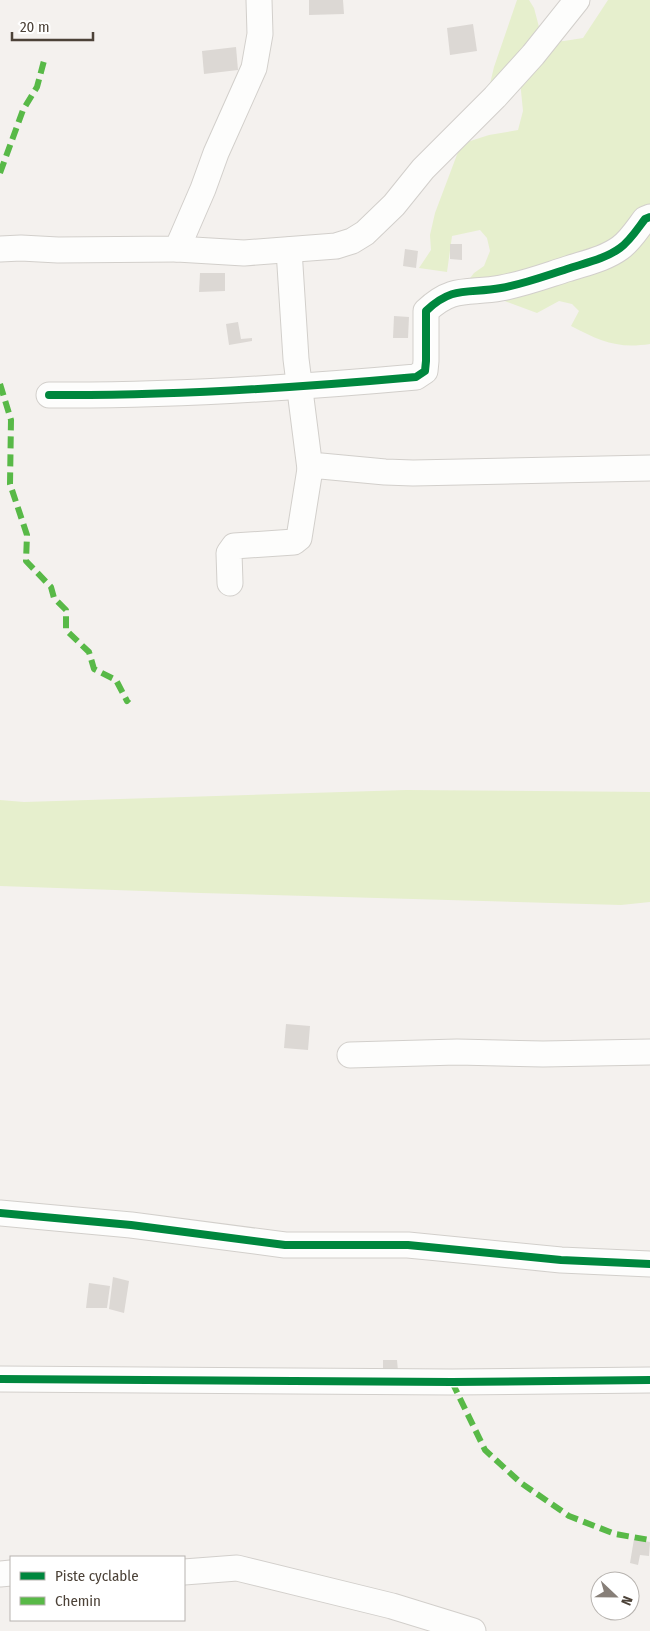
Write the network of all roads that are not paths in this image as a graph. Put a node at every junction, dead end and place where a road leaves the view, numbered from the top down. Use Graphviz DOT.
graph roads {
  1 [pos="259,0"];
  2 [pos="577,0"];
  3 [pos="650,217"];
  4 [pos="0,249"];
  5 [pos="176,249"];
  6 [pos="289,250"];
  7 [pos="301,388"];
  8 [pos="49,395"];
  9 [pos="650,468"];
  10 [pos="310,469"];
  11 [pos="230,584"];
  12 [pos="650,1052"];
  13 [pos="350,1055"];
  14 [pos="0,1213"];
  15 [pos="650,1264"];
  16 [pos="0,1379"];
  17 [pos="650,1380"];
  18 [pos="185,1572"];
  19 [pos="473,1631"];
  1 -- 5 [label="street"];
  2 -- 6 [label="street"];
  3 -- 7 [label="street"];
  4 -- 5 [label="street"];
  5 -- 6 [label="street"];
  6 -- 7 [label="street"];
  7 -- 8 [label="street"];
  7 -- 10 [label="street"];
  9 -- 10 [label="street"];
  10 -- 11 [label="street"];
  12 -- 13 [label="street"];
  14 -- 15 [label="street"];
  16 -- 17 [label="street"];
  18 -- 19 [label="street"];
}
